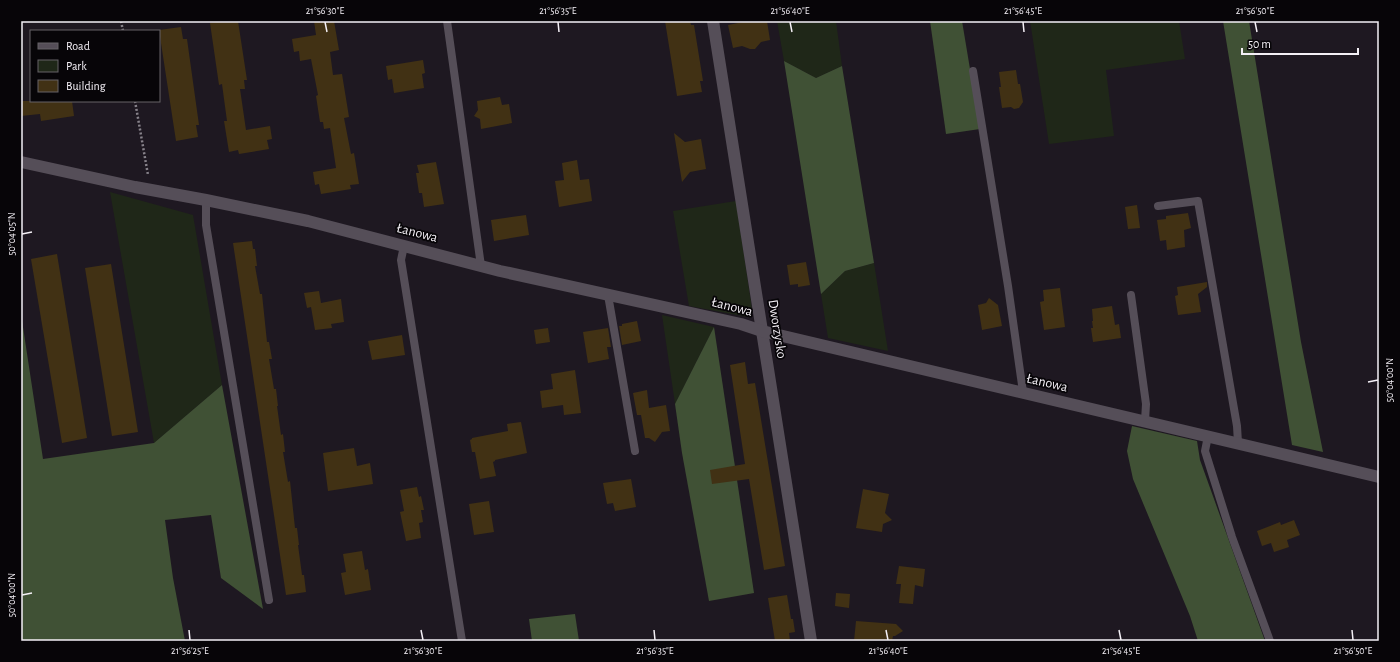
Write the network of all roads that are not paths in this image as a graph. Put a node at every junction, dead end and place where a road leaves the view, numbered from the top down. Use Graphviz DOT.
graph roads {
  1 [pos="447,21"];
  2 [pos="713,21"];
  3 [pos="973,71"];
  4 [pos="21,162"];
  5 [pos="206,200"];
  6 [pos="1158,206"];
  7 [pos="404,246"];
  8 [pos="481,266"];
  9 [pos="608,295"];
  10 [pos="1131,295"];
  11 [pos="762,331"];
  12 [pos="1023,392"];
  13 [pos="1145,421"];
  14 [pos="1208,436"];
  15 [pos="1238,443"];
  16 [pos="635,451"];
  17 [pos="1379,477"];
  18 [pos="269,600"];
  19 [pos="462,641"];
  20 [pos="811,641"];
  21 [pos="1270,641"];
  1 -- 8 [label="lane"];
  2 -- 11 [label="street, Dworzysko"];
  3 -- 12 [label="lane"];
  4 -- 5 [label="street, Łanowa"];
  5 -- 7 [label="street, Łanowa"];
  5 -- 18 [label="lane"];
  6 -- 15 [label="lane"];
  7 -- 8 [label="street, Łanowa"];
  7 -- 19 [label="lane"];
  8 -- 9 [label="street, Łanowa"];
  9 -- 11 [label="street, Łanowa"];
  9 -- 16 [label="lane"];
  10 -- 13 [label="lane"];
  11 -- 12 [label="street, Łanowa"];
  11 -- 20 [label="street, Dworzysko"];
  12 -- 13 [label="street, Łanowa"];
  13 -- 14 [label="street, Łanowa"];
  14 -- 15 [label="street, Łanowa"];
  14 -- 21 [label="lane"];
  15 -- 17 [label="street, Łanowa"];
}
